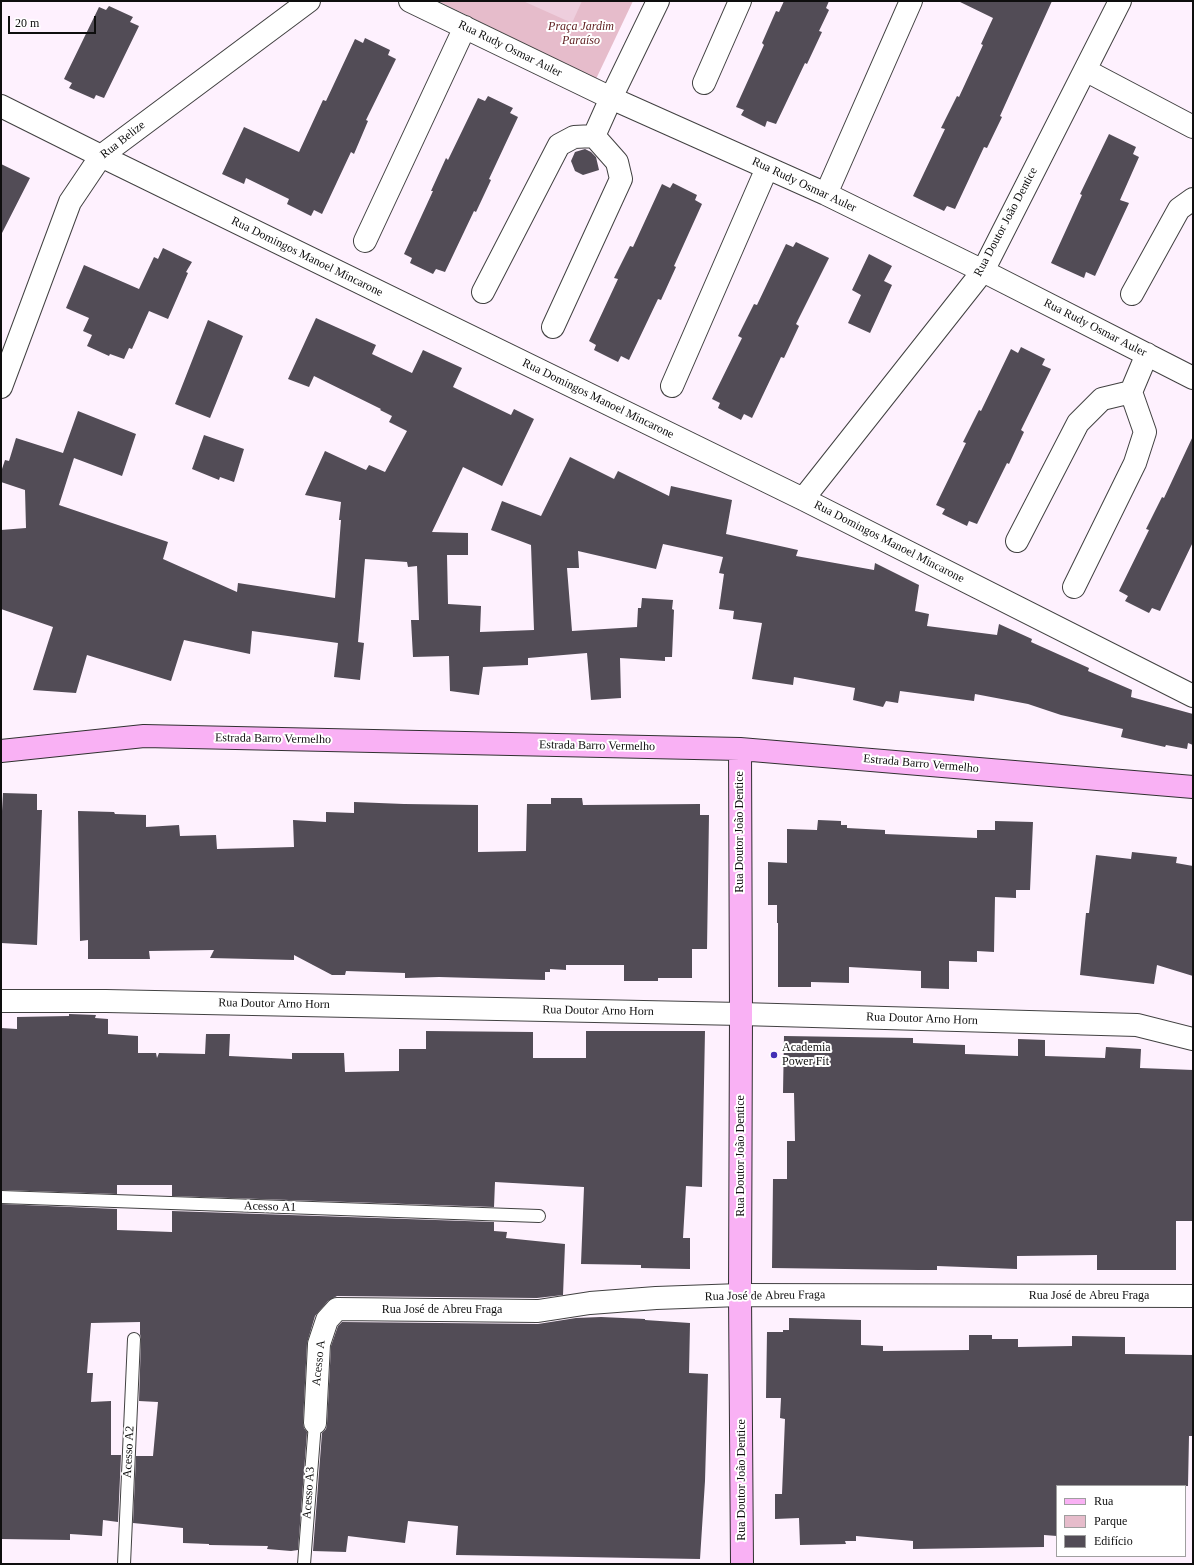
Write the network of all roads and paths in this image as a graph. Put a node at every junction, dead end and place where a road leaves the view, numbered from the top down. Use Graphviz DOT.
graph roads {
  1 [pos="309,1"];
  2 [pos="410,1"];
  3 [pos="658,1"];
  4 [pos="740,1"];
  5 [pos="911,1"];
  6 [pos="1120,1"];
  7 [pos="465,27"];
  8 [pos="1085,70"];
  9 [pos="704,83"];
  10 [pos="611,98"];
  11 [pos="1,106"];
  12 [pos="1193,127"];
  13 [pos="594,136"];
  14 [pos="101,156"];
  15 [pos="767,168"];
  16 [pos="826,194"];
  17 [pos="1193,198"];
  18 [pos="365,241"];
  19 [pos="983,271"];
  20 [pos="483,292"];
  21 [pos="1132,294"];
  22 [pos="553,327"];
  23 [pos="1147,354"];
  24 [pos="1193,378"];
  25 [pos="672,386"];
  26 [pos="1,387"];
  27 [pos="1131,392"];
  28 [pos="803,499"];
  29 [pos="1017,541"];
  30 [pos="1074,587"];
  31 [pos="1193,696"];
  32 [pos="740,749"];
  33 [pos="1,751"];
  34 [pos="1193,787"];
  35 [pos="1,1001"];
  36 [pos="741,1014"];
  37 [pos="1193,1039"];
  38 [pos="1,1197"];
  39 [pos="539,1216"];
  40 [pos="740,1295"];
  41 [pos="1193,1296"];
  42 [pos="337,1309"];
  43 [pos="134,1339"];
  44 [pos="315,1423"];
  45 [pos="124,1564"];
  46 [pos="304,1564"];
  47 [pos="742,1564"];
  1 -- 14 [label="street, Rua Belize"];
  2 -- 7 [label="street, Rua Rudy Osmar Auler"];
  3 -- 10 [label="street"];
  4 -- 9 [label="street"];
  5 -- 16 [label="street"];
  6 -- 8 [label="street, Rua Doutor João Dentice"];
  7 -- 10 [label="street, Rua Rudy Osmar Auler"];
  7 -- 18 [label="street"];
  8 -- 12 [label="street"];
  8 -- 19 [label="street, Rua Doutor João Dentice"];
  10 -- 13 [label="street"];
  10 -- 15 [label="street, Rua Rudy Osmar Auler"];
  11 -- 14 [label="street, Rua Domingos Manoel Mincarone"];
  13 -- 20 [label="street"];
  13 -- 22 [label="street"];
  14 -- 26 [label="street, Rua Belize"];
  14 -- 28 [label="street, Rua Domingos Manoel Mincarone"];
  15 -- 16 [label="street, Rua Rudy Osmar Auler"];
  15 -- 25 [label="street"];
  16 -- 19 [label="street, Rua Rudy Osmar Auler"];
  17 -- 21 [label="street"];
  19 -- 23 [label="street, Rua Rudy Osmar Auler"];
  19 -- 28 [label="street, Rua Doutor João Dentice"];
  23 -- 24 [label="street, Rua Rudy Osmar Auler"];
  23 -- 27 [label="street"];
  27 -- 29 [label="street"];
  27 -- 30 [label="street"];
  28 -- 31 [label="street, Rua Domingos Manoel Mincarone"];
  32 -- 33 [label="street, Estrada Barro Vermelho"];
  32 -- 34 [label="street, Estrada Barro Vermelho"];
  32 -- 36 [label="street, Rua Doutor João Dentice"];
  35 -- 36 [label="street, Rua Doutor Arno Horn"];
  36 -- 37 [label="street, Rua Doutor Arno Horn"];
  36 -- 40 [label="street, Rua Doutor João Dentice"];
  38 -- 39 [label="lane, Acesso A1"];
  40 -- 41 [label="street, Rua José de Abreu Fraga"];
  40 -- 42 [label="street, Rua José de Abreu Fraga"];
  40 -- 47 [label="street, Rua Doutor João Dentice"];
  42 -- 44 [label="street, Acesso A"];
  43 -- 45 [label="lane, Acesso A2"];
  44 -- 46 [label="lane, Acesso A3"];
}
